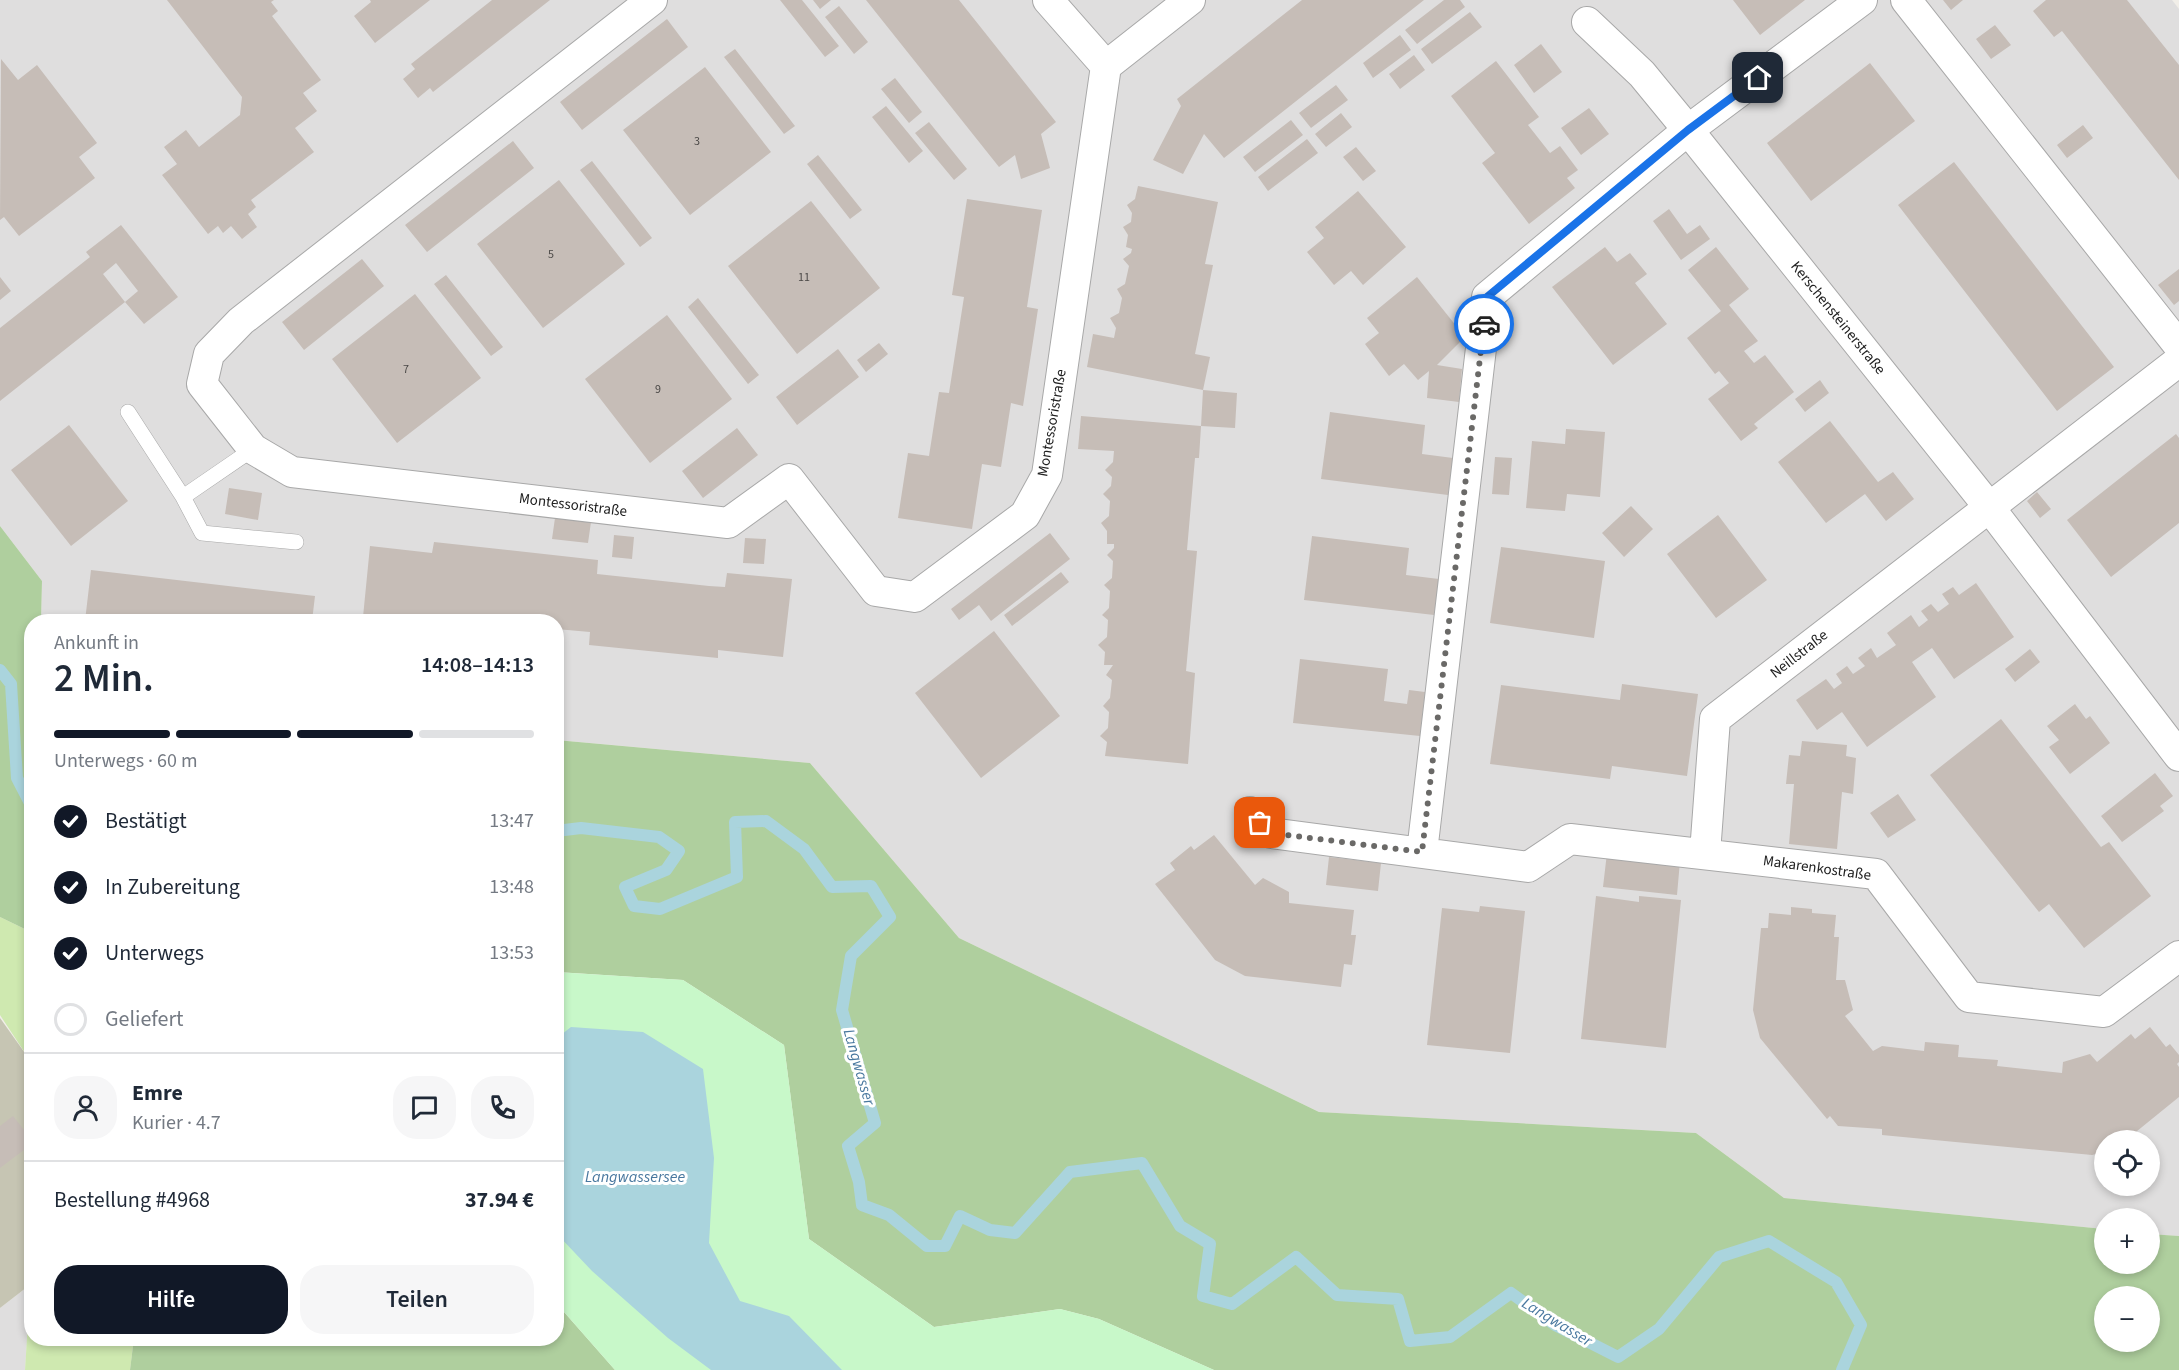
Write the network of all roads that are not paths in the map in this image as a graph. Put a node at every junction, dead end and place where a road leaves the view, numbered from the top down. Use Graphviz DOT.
graph roads {
  1 [pos="652,0"];
  2 [pos="1048,0"];
  3 [pos="1190,0"];
  4 [pos="1862,0"];
  5 [pos="1905,0"];
  6 [pos="1587,22"];
  7 [pos="1106,66"];
  8 [pos="1688,130"];
  9 [pos="2179,346"];
  10 [pos="2179,361"];
  11 [pos="128,412"];
  12 [pos="253,449"];
  13 [pos="183,497"];
  14 [pos="1989,507"];
  15 [pos="296,542"];
  16 [pos="2179,756"];
  17 [pos="1250,812"];
  18 [pos="1422,852"];
  19 [pos="1705,854"];
  20 [pos="2179,956"];
  1 -- 12 [label="street, Montessoristraße"];
  2 -- 7 [label="street"];
  3 -- 7 [label="street"];
  4 -- 8 [label="street"];
  5 -- 9 [label="street"];
  6 -- 8 [label="street, Kerschensteinerstraße"];
  7 -- 12 [label="street, Montessoristraße"];
  8 -- 14 [label="street, Kerschensteinerstraße"];
  8 -- 18 [label="street"];
  10 -- 14 [label="street"];
  11 -- 13 [label="lane"];
  12 -- 13 [label="lane"];
  13 -- 15 [label="lane"];
  14 -- 16 [label="street, Kerschensteinerstraße"];
  14 -- 19 [label="street, Neillstraße"];
  17 -- 18 [label="street, Makarenkostraße"];
  18 -- 19 [label="street, Makarenkostraße"];
  19 -- 20 [label="street, Makarenkostraße"];
}
